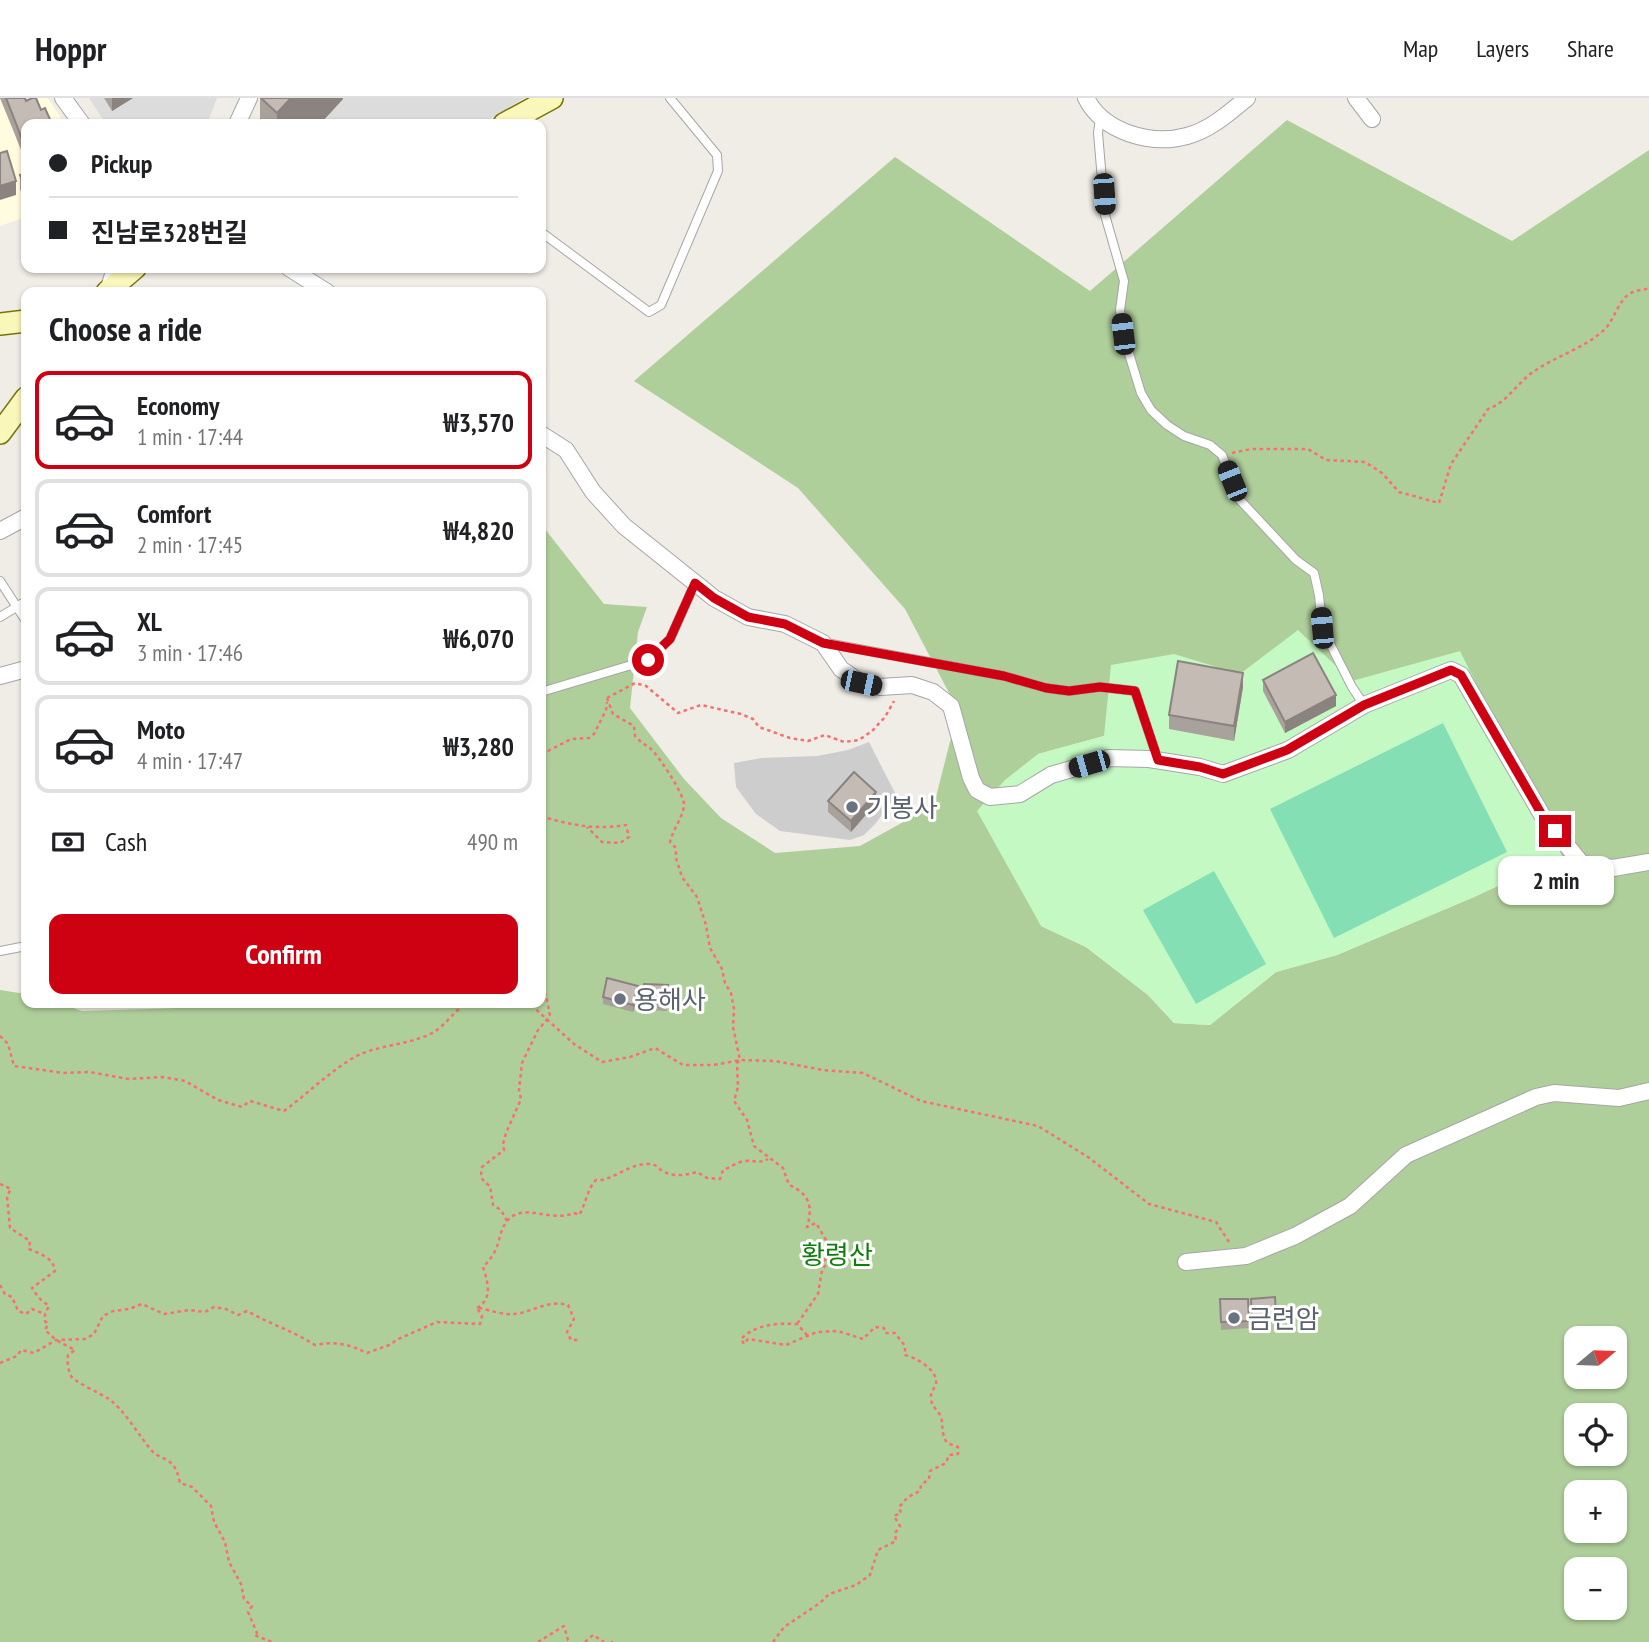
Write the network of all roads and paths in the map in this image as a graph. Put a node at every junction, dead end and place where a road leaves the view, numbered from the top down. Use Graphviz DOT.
graph roads {
  1 [pos="63,98"];
  2 [pos="248,98"];
  3 [pos="552,98"];
  4 [pos="670,98"];
  5 [pos="1086,98"];
  6 [pos="1247,98"];
  7 [pos="1356,98"];
  8 [pos="1100,118"];
  9 [pos="78,119"];
  10 [pos="239,119"];
  11 [pos="513,119"];
  12 [pos="1371,119"];
  13 [pos="546,236"];
  14 [pos="129,273"];
  15 [pos="297,273"];
  16 [pos="113,287"];
  17 [pos="319,287"];
  18 [pos="1649,288"];
  19 [pos="21,321"];
  20 [pos="0,324"];
  21 [pos="21,405"];
  22 [pos="0,433"];
  23 [pos="546,437"];
  24 [pos="1222,455"];
  25 [pos="21,520"];
  26 [pos="0,531"];
  27 [pos="0,581"];
  28 [pos="695,583"];
  29 [pos="21,604"];
  30 [pos="17,607"];
  31 [pos="21,613"];
  32 [pos="0,617"];
  33 [pos="823,643"];
  34 [pos="21,670"];
  35 [pos="0,676"];
  36 [pos="912,685"];
  37 [pos="546,691"];
  38 [pos="607,698"];
  39 [pos="1364,705"];
  40 [pos="546,750"];
  41 [pos="1158,760"];
  42 [pos="546,818"];
  43 [pos="587,827"];
  44 [pos="1649,862"];
  45 [pos="21,947"];
  46 [pos="0,951"];
  47 [pos="546,995"];
  48 [pos="459,1008"];
  49 [pos="532,1008"];
  50 [pos="548,1020"];
  51 [pos="0,1036"];
  52 [pos="740,1060"];
  53 [pos="1649,1091"];
  54 [pos="768,1158"];
  55 [pos="0,1184"];
  56 [pos="507,1221"];
  57 [pos="1239,1257"];
  58 [pos="1186,1262"];
  59 [pos="0,1285"];
  60 [pos="477,1308"];
  61 [pos="45,1314"];
  62 [pos="797,1324"];
  63 [pos="807,1335"];
  64 [pos="56,1340"];
  65 [pos="579,1340"];
  66 [pos="0,1363"];
  67 [pos="272,1642"];
  68 [pos="538,1642"];
  69 [pos="572,1642"];
  70 [pos="586,1642"];
  71 [pos="604,1642"];
  72 [pos="773,1642"];
  1 -- 9 [label="street"];
  2 -- 10 [label="street"];
  3 -- 11 [label="street"];
  4 -- 13 [label="lane"];
  5 -- 8 [label="street"];
  6 -- 8 [label="street"];
  7 -- 12 [label="street"];
  8 -- 24 [label="lane"];
  14 -- 16 [label="street"];
  15 -- 17 [label="street"];
  18 -- 24 [label="path"];
  19 -- 20 [label="street"];
  21 -- 22 [label="street"];
  23 -- 28 [label="street"];
  24 -- 39 [label="lane"];
  25 -- 26 [label="street"];
  27 -- 30 [label="lane"];
  28 -- 33 [label="street"];
  28 -- 37 [label="lane"];
  29 -- 30 [label="lane"];
  30 -- 31 [label="lane"];
  30 -- 32 [label="lane"];
  33 -- 36 [label="street"];
  33 -- 41 [label="lane"];
  34 -- 35 [label="street"];
  36 -- 38 [label="path"];
  36 -- 41 [label="street"];
  38 -- 40 [label="path"];
  38 -- 52 [label="path"];
  39 -- 41 [label="street"];
  39 -- 44 [label="street"];
  42 -- 43 [label="path"];
  43 -- 43 [label="path"];
  45 -- 46 [label="lane"];
  47 -- 50 [label="path"];
  48 -- 51 [label="path"];
  49 -- 50 [label="path"];
  50 -- 52 [label="path"];
  50 -- 56 [label="path"];
  52 -- 54 [label="path"];
  52 -- 57 [label="path"];
  53 -- 57 [label="street"];
  54 -- 56 [label="path"];
  54 -- 62 [label="path"];
  55 -- 61 [label="path"];
  56 -- 60 [label="path"];
  57 -- 58 [label="street"];
  59 -- 61 [label="path"];
  60 -- 64 [label="path"];
  60 -- 65 [label="path"];
  61 -- 64 [label="path"];
  62 -- 63 [label="path"];
  62 -- 63 [label="path"];
  63 -- 72 [label="path"];
  64 -- 66 [label="path"];
  64 -- 67 [label="path"];
  68 -- 69 [label="path"];
  70 -- 71 [label="path"];
}
